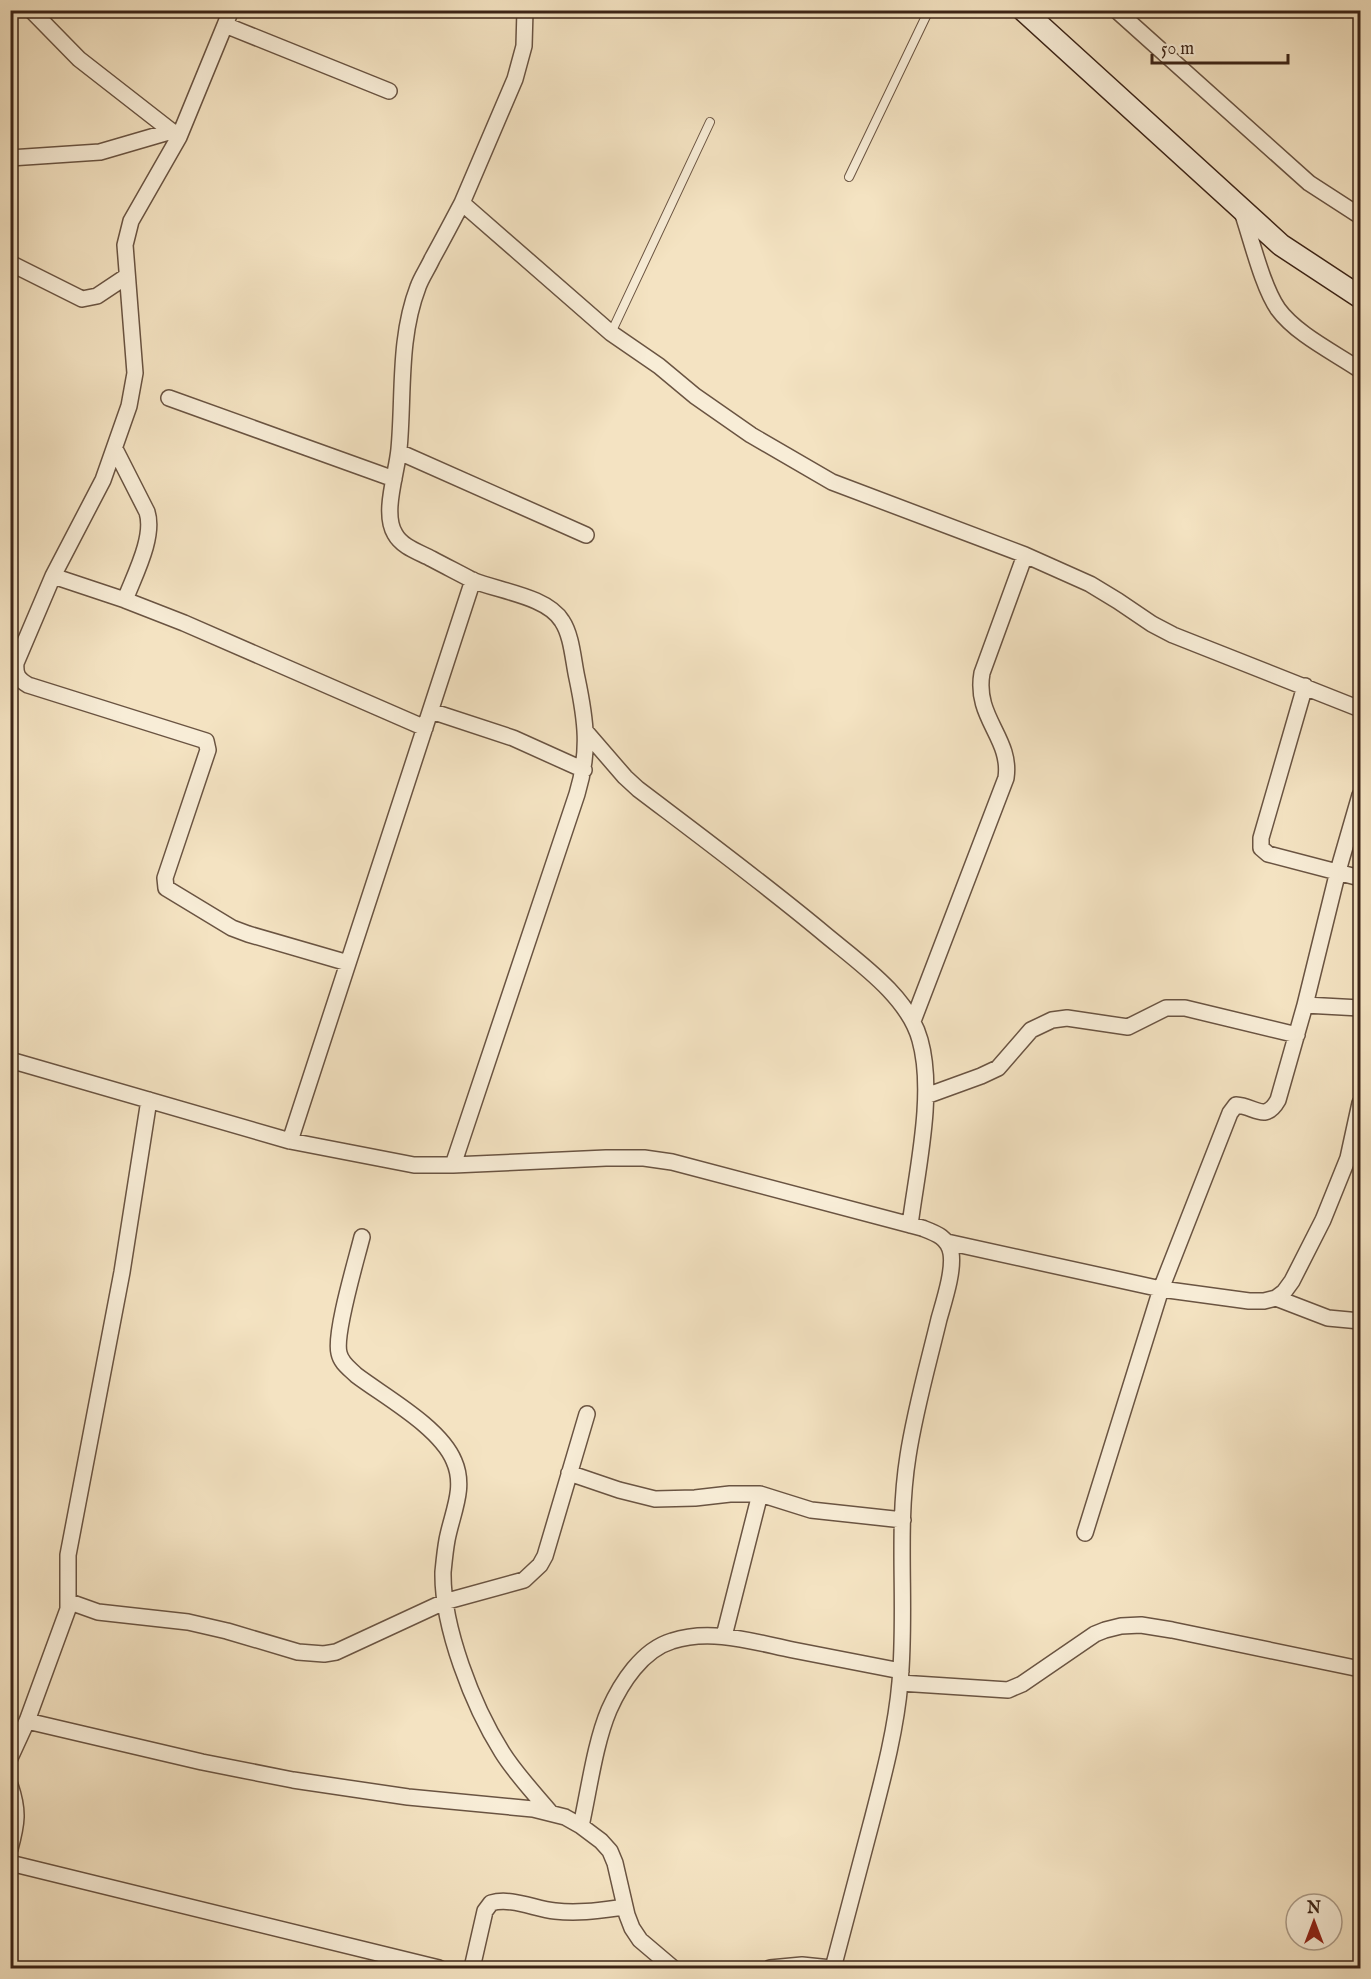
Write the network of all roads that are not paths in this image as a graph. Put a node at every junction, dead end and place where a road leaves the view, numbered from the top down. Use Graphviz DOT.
graph roads {
  1 [pos="31,10"];
  2 [pos="231,10"];
  3 [pos="525,10"];
  4 [pos="929,10"];
  5 [pos="1023,10"];
  6 [pos="1116,10"];
  7 [pos="225,25"];
  8 [pos="389,91"];
  9 [pos="710,122"];
  10 [pos="175,134"];
  11 [pos="10,158"];
  12 [pos="849,177"];
  13 [pos="462,203"];
  14 [pos="1241,209"];
  15 [pos="1360,216"];
  16 [pos="10,263"];
  17 [pos="127,276"];
  18 [pos="1360,297"];
  19 [pos="611,333"];
  20 [pos="1360,370"];
  21 [pos="169,398"];
  22 [pos="115,449"];
  23 [pos="399,452"];
  24 [pos="394,479"];
  25 [pos="586,535"];
  26 [pos="1025,555"];
  27 [pos="53,576"];
  28 [pos="473,580"];
  29 [pos="125,600"];
  30 [pos="1305,686"];
  31 [pos="1360,709"];
  32 [pos="431,711"];
  33 [pos="425,728"];
  34 [pos="586,732"];
  35 [pos="584,770"];
  36 [pos="1360,795"];
  37 [pos="1338,871"];
  38 [pos="1360,878"];
  39 [pos="348,963"];
  40 [pos="1305,1005"];
  41 [pos="1360,1008"];
  42 [pos="913,1022"];
  43 [pos="1297,1035"];
  44 [pos="10,1060"];
  45 [pos="926,1095"];
  46 [pos="149,1100"];
  47 [pos="1360,1103"];
  48 [pos="290,1141"];
  49 [pos="453,1165"];
  50 [pos="910,1225"];
  51 [pos="362,1237"];
  52 [pos="947,1242"];
  53 [pos="1161,1289"];
  54 [pos="1276,1298"];
  55 [pos="1360,1321"];
  56 [pos="587,1414"];
  57 [pos="569,1473"];
  58 [pos="760,1494"];
  59 [pos="903,1520"];
  60 [pos="1084,1533"];
  61 [pos="70,1602"];
  62 [pos="444,1602"];
  63 [pos="724,1636"];
  64 [pos="1360,1669"];
  65 [pos="901,1677"];
  66 [pos="27,1720"];
  67 [pos="10,1758"];
  68 [pos="10,1785"];
  69 [pos="550,1812"];
  70 [pos="581,1826"];
  71 [pos="10,1849"];
  72 [pos="10,1863"];
  73 [pos="625,1907"];
  74 [pos="439,1968"];
  75 [pos="472,1968"];
  76 [pos="673,1968"];
  77 [pos="770,1968"];
  78 [pos="832,1968"];
  1 -- 10 [label="street"];
  2 -- 7 [label="street"];
  3 -- 13 [label="street"];
  4 -- 12 [label="lane"];
  5 -- 14 [label="main road"];
  6 -- 15 [label="street"];
  7 -- 8 [label="street"];
  7 -- 10 [label="street"];
  9 -- 19 [label="lane"];
  10 -- 11 [label="street"];
  10 -- 17 [label="street"];
  13 -- 19 [label="street"];
  13 -- 23 [label="street"];
  14 -- 18 [label="main road"];
  14 -- 20 [label="street"];
  16 -- 17 [label="street"];
  17 -- 22 [label="street"];
  19 -- 26 [label="street"];
  21 -- 24 [label="street"];
  22 -- 27 [label="street"];
  22 -- 29 [label="street"];
  23 -- 24 [label="street"];
  23 -- 25 [label="street"];
  24 -- 28 [label="street"];
  26 -- 30 [label="street"];
  26 -- 42 [label="street"];
  27 -- 29 [label="street"];
  27 -- 39 [label="street"];
  28 -- 32 [label="street"];
  28 -- 34 [label="street"];
  29 -- 33 [label="street"];
  30 -- 31 [label="street"];
  30 -- 37 [label="street"];
  32 -- 33 [label="street"];
  32 -- 35 [label="street"];
  33 -- 39 [label="street"];
  34 -- 35 [label="street"];
  34 -- 42 [label="street"];
  35 -- 49 [label="street"];
  36 -- 37 [label="street"];
  37 -- 38 [label="street"];
  37 -- 40 [label="street"];
  39 -- 48 [label="street"];
  40 -- 41 [label="street"];
  40 -- 43 [label="street"];
  42 -- 45 [label="street"];
  43 -- 45 [label="street"];
  43 -- 53 [label="street"];
  44 -- 46 [label="street"];
  45 -- 50 [label="street"];
  46 -- 48 [label="street"];
  46 -- 61 [label="street"];
  47 -- 54 [label="street"];
  48 -- 49 [label="street"];
  49 -- 50 [label="street"];
  50 -- 52 [label="street"];
  51 -- 62 [label="street"];
  52 -- 53 [label="street"];
  52 -- 59 [label="street"];
  53 -- 54 [label="street"];
  53 -- 60 [label="street"];
  54 -- 55 [label="street"];
  56 -- 57 [label="street"];
  57 -- 58 [label="street"];
  57 -- 62 [label="street"];
  58 -- 59 [label="street"];
  58 -- 63 [label="street"];
  59 -- 65 [label="street"];
  61 -- 62 [label="street"];
  61 -- 66 [label="street"];
  62 -- 69 [label="street"];
  63 -- 65 [label="street"];
  63 -- 70 [label="street"];
  64 -- 65 [label="street"];
  65 -- 78 [label="street"];
  66 -- 67 [label="street"];
  66 -- 69 [label="street"];
  68 -- 71 [label="street"];
  69 -- 70 [label="street"];
  70 -- 73 [label="street"];
  72 -- 74 [label="street"];
  73 -- 75 [label="street"];
  73 -- 76 [label="street"];
  77 -- 78 [label="street"];
}
